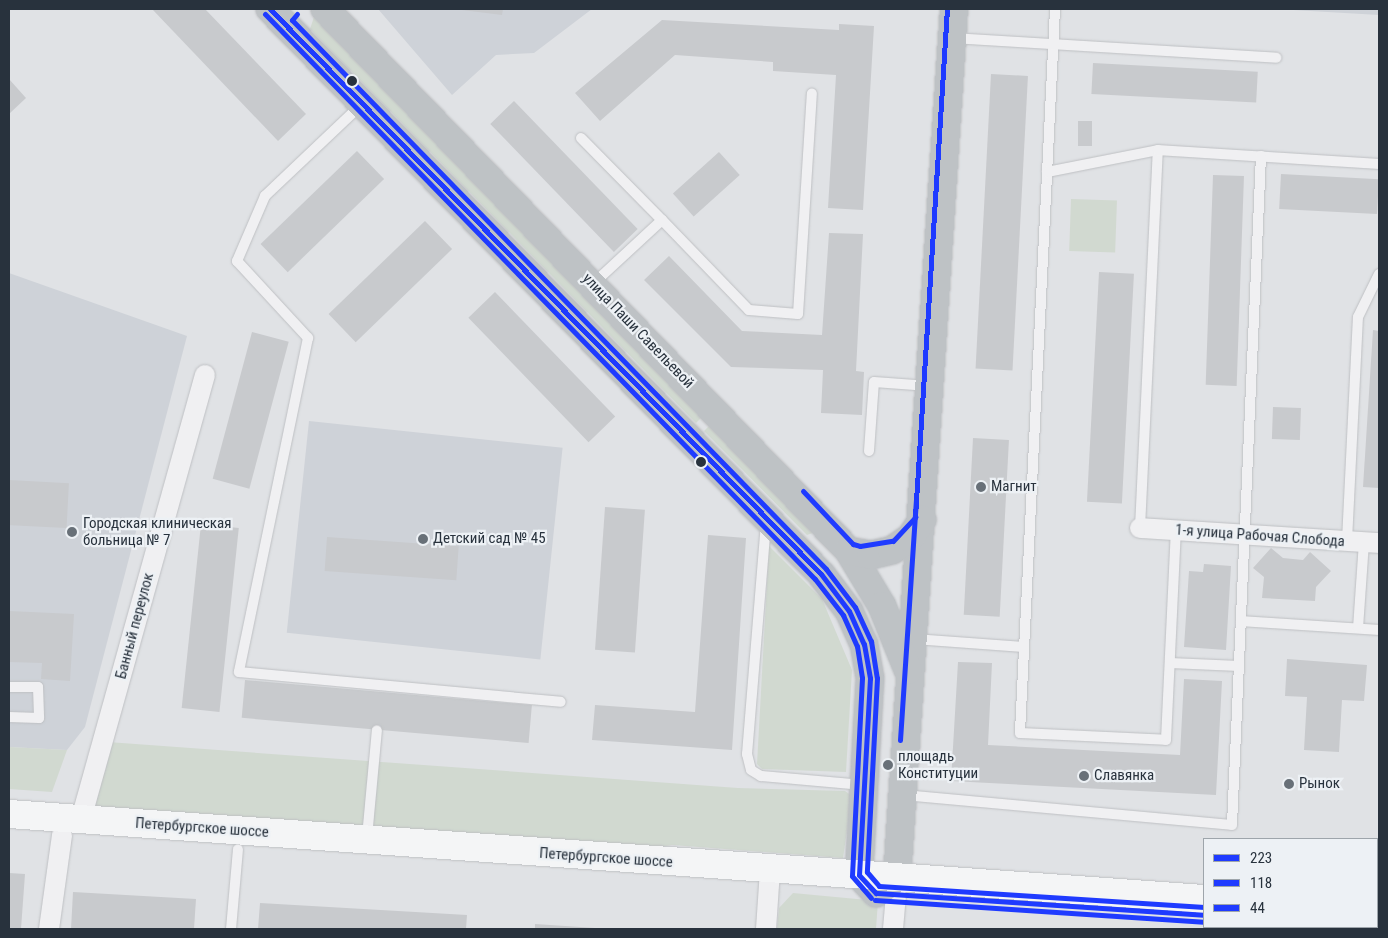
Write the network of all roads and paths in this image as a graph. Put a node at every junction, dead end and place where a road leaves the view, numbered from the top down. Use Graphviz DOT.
graph roads {
  1 [pos="325,9"];
  2 [pos="954,9"];
  3 [pos="1055,9"];
  4 [pos="281,12"];
  5 [pos="952,38"];
  6 [pos="1054,44"];
  7 [pos="1276,58"];
  8 [pos="812,93"];
  9 [pos="363,103"];
  10 [pos="581,138"];
  11 [pos="1158,150"];
  12 [pos="1261,156"];
  13 [pos="1379,164"];
  14 [pos="1047,172"];
  15 [pos="662,220"];
  16 [pos="1379,274"];
  17 [pos="593,284"];
  18 [pos="204,375"];
  19 [pos="930,386"];
  20 [pos="869,451"];
  21 [pos="766,518"];
  22 [pos="922,520"];
  23 [pos="1140,528"];
  24 [pos="1176,530"];
  25 [pos="1244,535"];
  26 [pos="1363,542"];
  27 [pos="849,551"];
  28 [pos="920,556"];
  29 [pos="879,600"];
  30 [pos="845,605"];
  31 [pos="1241,621"];
  32 [pos="1358,628"];
  33 [pos="1379,630"];
  34 [pos="914,639"];
  35 [pos="1024,647"];
  36 [pos="1170,664"];
  37 [pos="1239,666"];
  38 [pos="911,681"];
  39 [pos="9,687"];
  40 [pos="561,702"];
  41 [pos="9,717"];
  42 [pos="377,730"];
  43 [pos="864,785"];
  44 [pos="903,795"];
  45 [pos="9,814"];
  46 [pos="72,827"];
  47 [pos="9,831"];
  48 [pos="366,841"];
  49 [pos="238,849"];
  50 [pos="770,878"];
  51 [pos="882,885"];
  52 [pos="1203,899"];
  53 [pos="1203,915"];
  54 [pos="49,929"];
  55 [pos="231,929"];
  56 [pos="766,929"];
  57 [pos="893,929"];
  1 -- 17 [label="main road, улица Паши Савельевой"];
  2 -- 5 [label="main road, улица Паши Савельевой"];
  3 -- 6 [label="lane"];
  4 -- 9 [label="main road"];
  5 -- 6 [label="lane"];
  5 -- 19 [label="main road, улица Паши Савельевой"];
  6 -- 7 [label="lane"];
  6 -- 14 [label="lane"];
  8 -- 15 [label="lane"];
  9 -- 21 [label="main road"];
  9 -- 40 [label="lane"];
  10 -- 15 [label="lane"];
  11 -- 12 [label="lane"];
  11 -- 14 [label="lane"];
  11 -- 23 [label="lane"];
  12 -- 13 [label="lane"];
  12 -- 25 [label="lane"];
  14 -- 35 [label="lane"];
  15 -- 17 [label="lane"];
  16 -- 26 [label="lane"];
  17 -- 27 [label="main road, улица Паши Савельевой"];
  18 -- 46 [label="street, Банный переулок"];
  19 -- 20 [label="lane"];
  19 -- 22 [label="main road, улица Паши Савельевой"];
  21 -- 30 [label="main road"];
  21 -- 43 [label="lane"];
  22 -- 27 [label="main road"];
  22 -- 28 [label="main road, улица Паши Савельевой"];
  23 -- 24 [label="street, 1-я улица Рабочая Слобода"];
  24 -- 25 [label="street, 1-я улица Рабочая Слобода"];
  24 -- 36 [label="lane"];
  25 -- 26 [label="street, 1-я улица Рабочая Слобода"];
  25 -- 31 [label="lane"];
  26 -- 32 [label="lane"];
  27 -- 29 [label="main road, улица Паши Савельевой"];
  28 -- 29 [label="main road"];
  28 -- 34 [label="main road, улица Паши Савельевой"];
  29 -- 30 [label="main road"];
  29 -- 38 [label="main road, улица Паши Савельевой"];
  30 -- 43 [label="main road"];
  31 -- 32 [label="lane"];
  31 -- 37 [label="lane"];
  32 -- 33 [label="lane"];
  34 -- 35 [label="lane"];
  34 -- 38 [label="main road, улица Паши Савельевой"];
  35 -- 36 [label="lane"];
  36 -- 37 [label="lane"];
  37 -- 44 [label="lane"];
  38 -- 44 [label="main road, улица Паши Савельевой"];
  39 -- 41 [label="lane"];
  42 -- 48 [label="lane"];
  43 -- 51 [label="main road"];
  44 -- 51 [label="main road, улица Паши Савельевой"];
  45 -- 46 [label="main road, Петербургское шоссе"];
  46 -- 47 [label="main road, Петербургское шоссе"];
  46 -- 48 [label="main road, Петербургское шоссе"];
  46 -- 49 [label="main road, Петербургское шоссе"];
  46 -- 54 [label="street, Банный переулок"];
  48 -- 50 [label="main road, Петербургское шоссе"];
  49 -- 50 [label="main road, Петербургское шоссе"];
  49 -- 55 [label="lane"];
  50 -- 51 [label="main road, Петербургское шоссе"];
  50 -- 56 [label="street"];
  51 -- 52 [label="main road, Петербургское шоссе"];
  51 -- 53 [label="main road, Петербургское шоссе"];
  51 -- 57 [label="street"];
}
